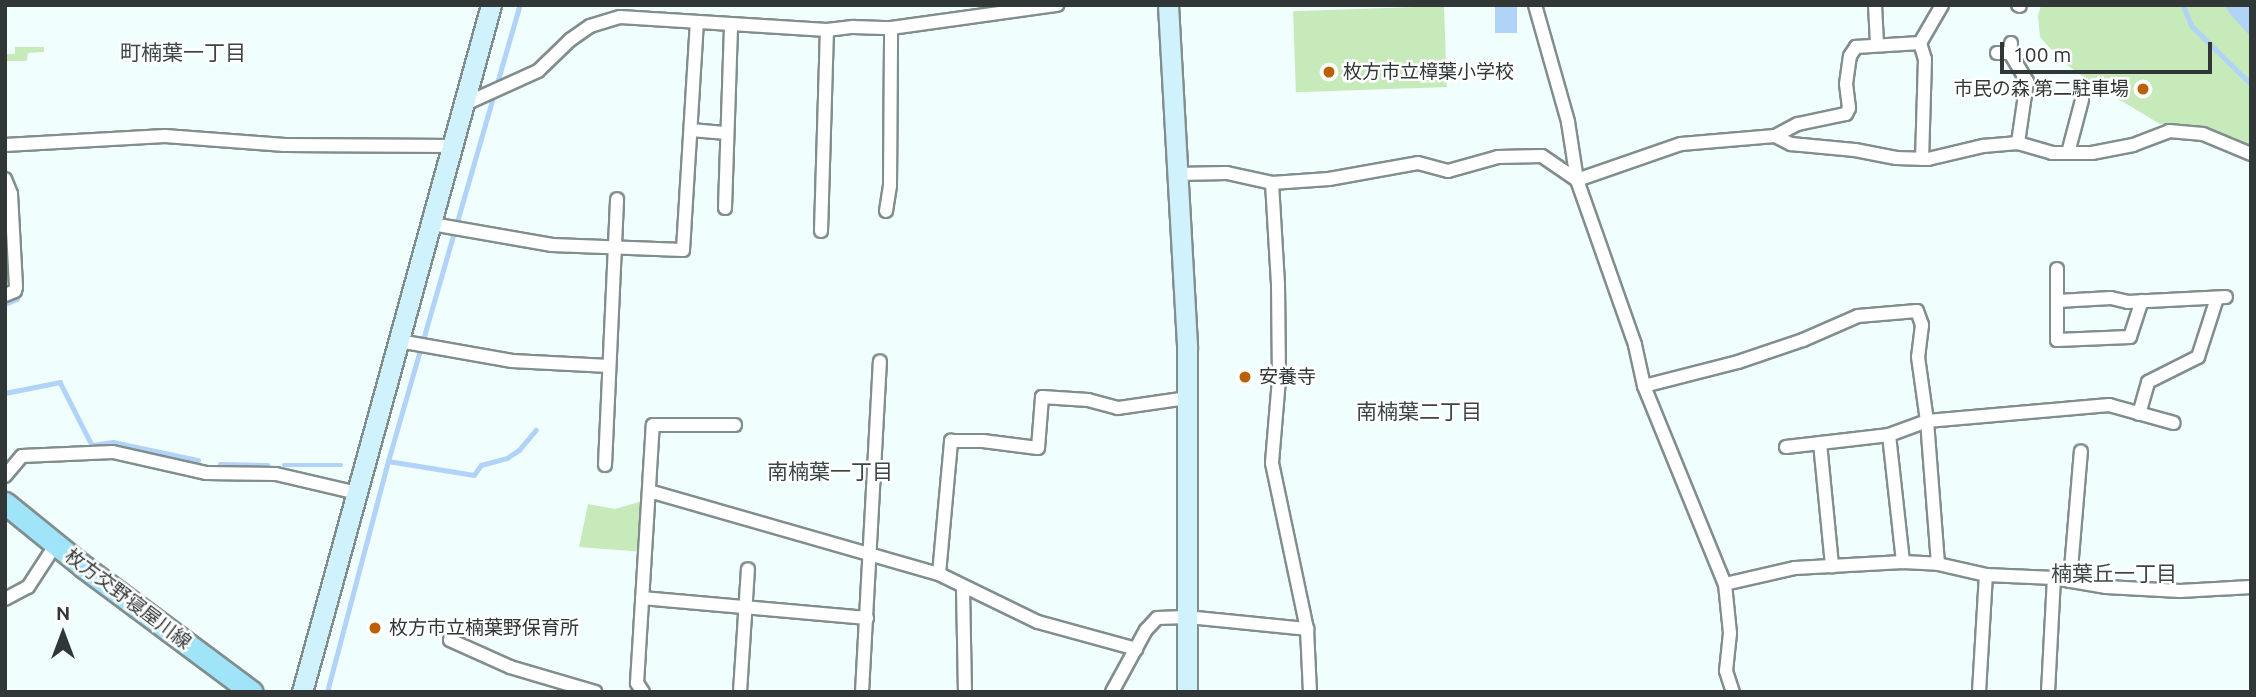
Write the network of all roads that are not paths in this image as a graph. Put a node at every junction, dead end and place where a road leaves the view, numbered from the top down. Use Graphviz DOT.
graph roads {
  1 [pos="491,5"];
  2 [pos="1057,5"];
  3 [pos="1168,5"];
  4 [pos="1535,5"];
  5 [pos="1875,5"];
  6 [pos="1942,5"];
  7 [pos="620,11"];
  8 [pos="697,24"];
  9 [pos="731,26"];
  10 [pos="891,28"];
  11 [pos="827,30"];
  12 [pos="1920,43"];
  13 [pos="1877,44"];
  14 [pos="2006,49"];
  15 [pos="2081,100"];
  16 [pos="465,104"];
  17 [pos="691,131"];
  18 [pos="727,133"];
  19 [pos="1775,136"];
  20 [pos="2018,143"];
  21 [pos="5,145"];
  22 [pos="453,146"];
  23 [pos="2068,153"];
  24 [pos="2251,154"];
  25 [pos="1922,159"];
  26 [pos="1176,174"];
  27 [pos="5,178"];
  28 [pos="1577,180"];
  29 [pos="1272,183"];
  30 [pos="617,200"];
  31 [pos="725,208"];
  32 [pos="886,211"];
  33 [pos="432,224"];
  34 [pos="821,231"];
  35 [pos="615,247"];
  36 [pos="2057,269"];
  37 [pos="5,295"];
  38 [pos="2057,301"];
  39 [pos="2142,301"];
  40 [pos="399,341"];
  41 [pos="880,362"];
  42 [pos="609,366"];
  43 [pos="1644,386"];
  44 [pos="1187,398"];
  45 [pos="2139,414"];
  46 [pos="1927,421"];
  47 [pos="2174,424"];
  48 [pos="735,425"];
  49 [pos="1889,435"];
  50 [pos="1820,443"];
  51 [pos="1786,447"];
  52 [pos="2081,451"];
  53 [pos="604,465"];
  54 [pos="5,476"];
  55 [pos="649,491"];
  56 [pos="357,494"];
  57 [pos="5,503"];
  58 [pos="56,544"];
  59 [pos="872,554"];
  60 [pos="1903,562"];
  61 [pos="1938,564"];
  62 [pos="1832,566"];
  63 [pos="748,569"];
  64 [pos="939,574"];
  65 [pos="1986,575"];
  66 [pos="2054,578"];
  67 [pos="2070,581"];
  68 [pos="1725,584"];
  69 [pos="2251,587"];
  70 [pos="963,588"];
  71 [pos="642,598"];
  72 [pos="5,599"];
  73 [pos="746,607"];
  74 [pos="1187,617"];
  75 [pos="867,618"];
  76 [pos="1307,629"];
  77 [pos="450,640"];
  78 [pos="1136,649"];
  79 [pos="252,692"];
  80 [pos="302,692"];
  81 [pos="596,692"];
  82 [pos="643,692"];
  83 [pos="740,692"];
  84 [pos="862,692"];
  85 [pos="965,692"];
  86 [pos="1112,692"];
  87 [pos="1187,692"];
  88 [pos="1310,692"];
  89 [pos="1733,692"];
  90 [pos="1979,692"];
  91 [pos="2048,692"];
  1 -- 16 [label="street"];
  2 -- 10 [label="street"];
  3 -- 26 [label="street"];
  4 -- 28 [label="street"];
  5 -- 13 [label="street"];
  6 -- 12 [label="street"];
  7 -- 8 [label="street"];
  7 -- 16 [label="street"];
  8 -- 9 [label="street"];
  8 -- 17 [label="street"];
  9 -- 11 [label="street"];
  9 -- 18 [label="street"];
  10 -- 11 [label="street"];
  10 -- 32 [label="street"];
  11 -- 34 [label="street"];
  12 -- 13 [label="street"];
  12 -- 25 [label="street"];
  13 -- 19 [label="street"];
  14 -- 20 [label="street"];
  15 -- 23 [label="street"];
  16 -- 22 [label="street"];
  17 -- 18 [label="street"];
  17 -- 35 [label="street"];
  18 -- 31 [label="street"];
  19 -- 25 [label="street"];
  19 -- 28 [label="street"];
  20 -- 23 [label="street"];
  20 -- 25 [label="street"];
  21 -- 22 [label="street"];
  22 -- 33 [label="street"];
  23 -- 24 [label="street"];
  26 -- 29 [label="street"];
  26 -- 44 [label="street"];
  27 -- 37 [label="street"];
  28 -- 29 [label="street"];
  28 -- 43 [label="street"];
  29 -- 76 [label="street"];
  30 -- 35 [label="street"];
  33 -- 35 [label="street"];
  33 -- 40 [label="street"];
  35 -- 42 [label="street"];
  36 -- 38 [label="street"];
  38 -- 39 [label="street"];
  38 -- 39 [label="street"];
  39 -- 45 [label="street"];
  40 -- 42 [label="street"];
  40 -- 56 [label="street"];
  41 -- 59 [label="street"];
  42 -- 53 [label="street"];
  43 -- 46 [label="street"];
  43 -- 68 [label="street"];
  44 -- 64 [label="street"];
  44 -- 74 [label="street"];
  45 -- 46 [label="street"];
  45 -- 47 [label="street"];
  46 -- 49 [label="street"];
  46 -- 61 [label="street"];
  48 -- 55 [label="street"];
  49 -- 50 [label="street"];
  49 -- 60 [label="street"];
  50 -- 51 [label="street"];
  50 -- 62 [label="street"];
  52 -- 67 [label="street"];
  54 -- 56 [label="street"];
  55 -- 59 [label="street"];
  55 -- 71 [label="street"];
  56 -- 80 [label="street"];
  57 -- 58 [label="main road, 枚方交野寝屋川線"];
  58 -- 72 [label="street"];
  58 -- 79 [label="main road, 枚方交野寝屋川線"];
  59 -- 64 [label="street"];
  59 -- 75 [label="street"];
  60 -- 61 [label="street"];
  60 -- 62 [label="street"];
  61 -- 65 [label="street"];
  62 -- 68 [label="street"];
  63 -- 73 [label="street"];
  64 -- 70 [label="street"];
  65 -- 66 [label="street"];
  65 -- 90 [label="street"];
  66 -- 67 [label="street"];
  66 -- 91 [label="street"];
  67 -- 69 [label="street"];
  68 -- 89 [label="street"];
  70 -- 78 [label="street"];
  70 -- 85 [label="street"];
  71 -- 73 [label="street"];
  71 -- 82 [label="street"];
  73 -- 75 [label="street"];
  73 -- 83 [label="street"];
  74 -- 76 [label="street"];
  74 -- 78 [label="street"];
  74 -- 87 [label="street"];
  75 -- 84 [label="street"];
  76 -- 88 [label="street"];
  77 -- 81 [label="street"];
  78 -- 86 [label="street"];
}
